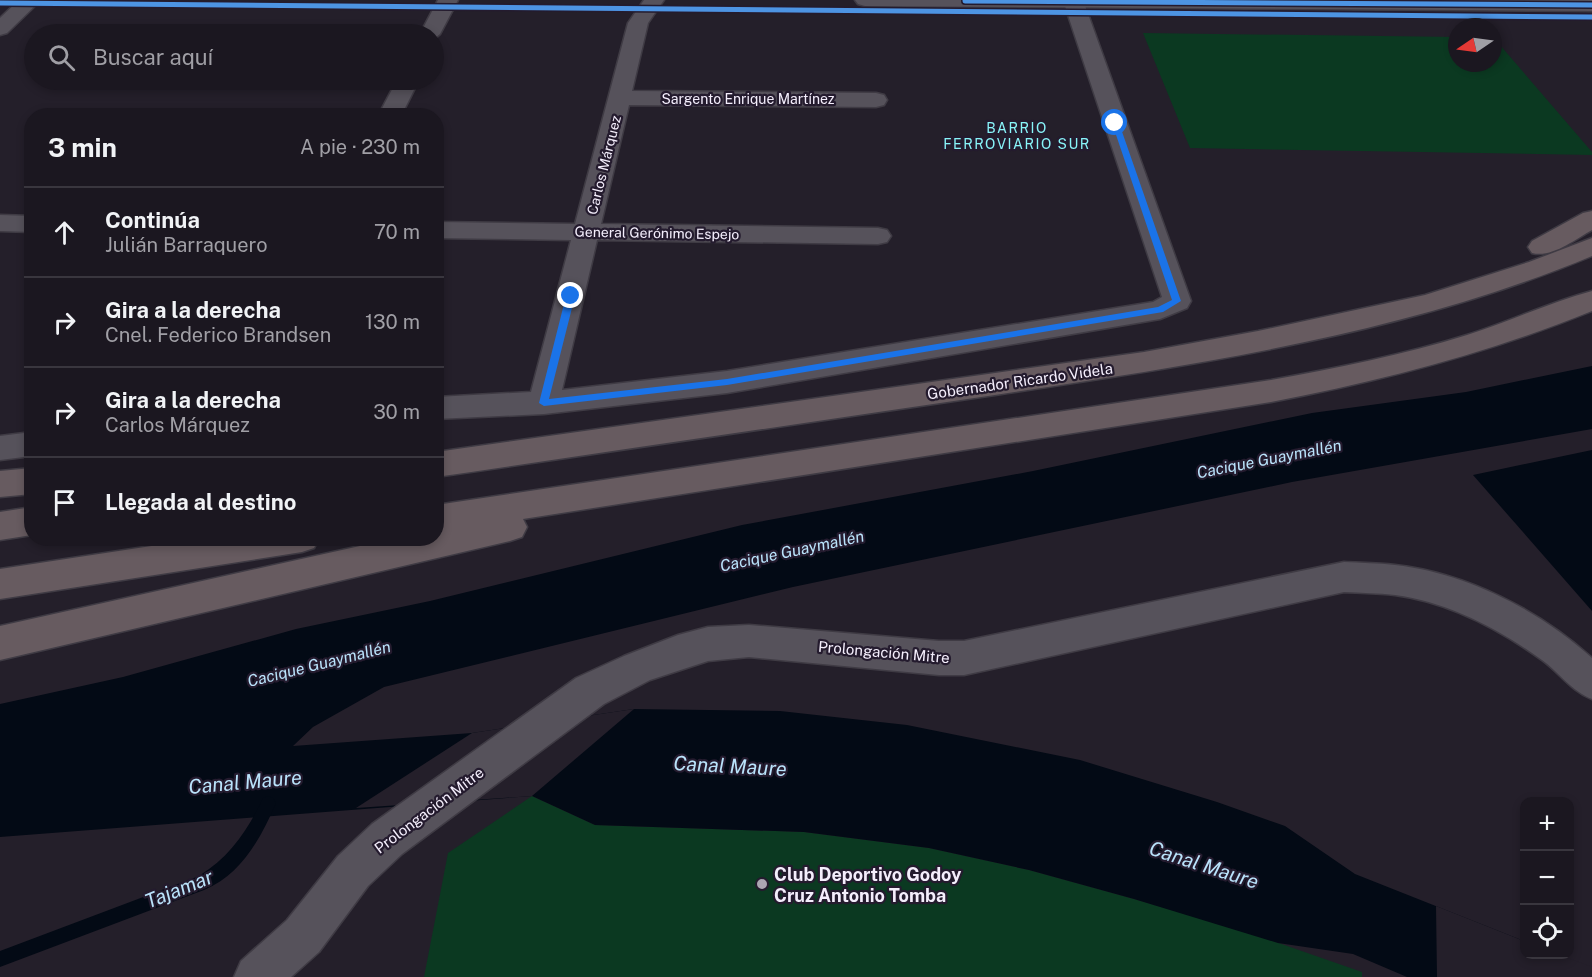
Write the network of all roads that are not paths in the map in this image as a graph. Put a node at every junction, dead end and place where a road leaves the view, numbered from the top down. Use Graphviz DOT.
graph roads {
  1 [pos="32,0"];
  2 [pos="448,0"];
  3 [pos="654,0"];
  4 [pos="865,0"];
  5 [pos="1073,1"];
  6 [pos="1592,5"];
  7 [pos="435,24"];
  8 [pos="0,29"];
  9 [pos="403,90"];
  10 [pos="621,98"];
  11 [pos="876,100"];
  12 [pos="394,108"];
  13 [pos="1592,219"];
  14 [pos="0,223"];
  15 [pos="24,224"];
  16 [pos="444,230"];
  17 [pos="587,232"];
  18 [pos="878,236"];
  19 [pos="1592,246"];
  20 [pos="1592,300"];
  21 [pos="1424,304"];
  22 [pos="1592,310"];
  23 [pos="1535,325"];
  24 [pos="544,403"];
  25 [pos="444,408"];
  26 [pos="704,427"];
  27 [pos="444,444"];
  28 [pos="24,445"];
  29 [pos="0,448"];
  30 [pos="444,464"];
  31 [pos="746,472"];
  32 [pos="24,481"];
  33 [pos="0,484"];
  34 [pos="444,518"];
  35 [pos="24,522"];
  36 [pos="0,526"];
  37 [pos="444,541"];
  38 [pos="249,546"];
  39 [pos="423,546"];
  40 [pos="10,582"];
  41 [pos="0,643"];
  42 [pos="1592,682"];
  43 [pos="257,977"];
  1 -- 8 [label="street"];
  2 -- 7 [label="street"];
  3 -- 10 [label="street, Carlos Márquez"];
  4 -- 5 [label="street"];
  5 -- 6 [label="street"];
  5 -- 24 [label="street"];
  9 -- 12 [label="street"];
  10 -- 11 [label="street, Sargento Enrique Martínez"];
  10 -- 17 [label="street, Carlos Márquez"];
  13 -- 21 [label="highway"];
  14 -- 15 [label="street"];
  16 -- 17 [label="street, General Gerónimo Espejo"];
  17 -- 18 [label="street, General Gerónimo Espejo"];
  17 -- 24 [label="street, Carlos Márquez"];
  19 -- 21 [label="highway, Gobernador Ricardo Videla"];
  20 -- 23 [label="highway"];
  21 -- 26 [label="highway, Gobernador Ricardo Videla"];
  22 -- 23 [label="highway"];
  23 -- 31 [label="highway"];
  24 -- 25 [label="street"];
  26 -- 27 [label="highway"];
  26 -- 30 [label="highway, Gobernador Ricardo Videla"];
  28 -- 29 [label="street"];
  31 -- 34 [label="highway"];
  31 -- 37 [label="highway"];
  32 -- 33 [label="highway"];
  35 -- 36 [label="highway"];
  38 -- 40 [label="highway"];
  39 -- 41 [label="highway"];
  42 -- 43 [label="street, Prolongación Mitre"];
}
